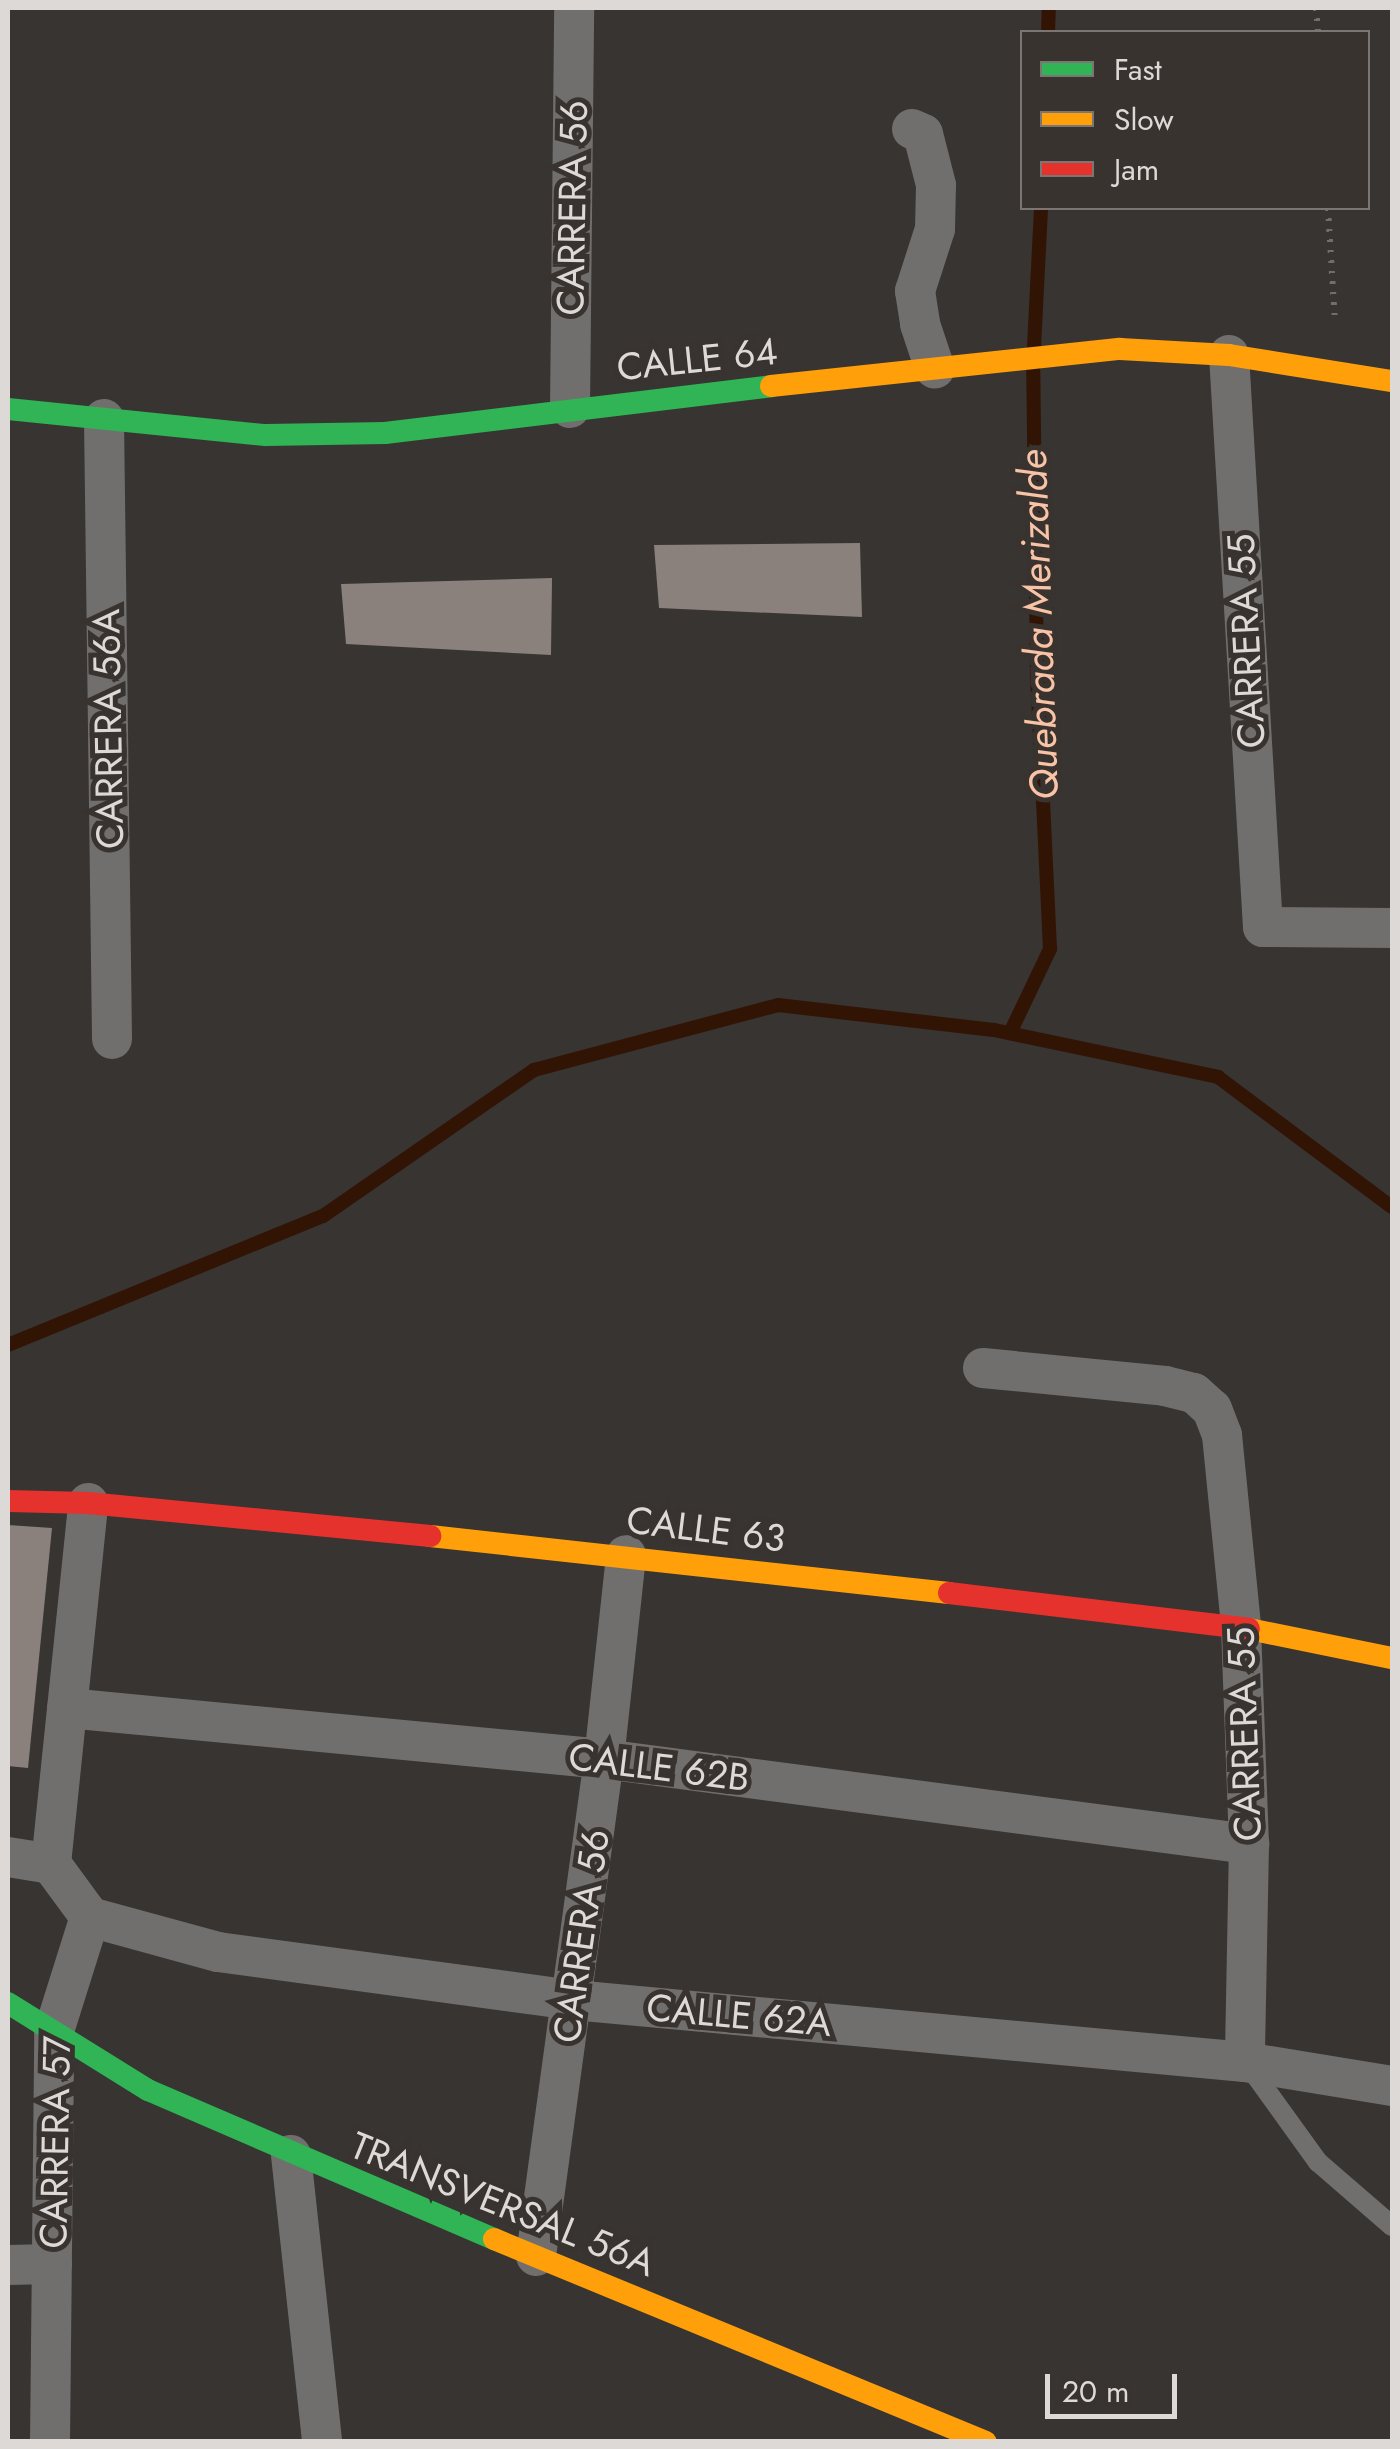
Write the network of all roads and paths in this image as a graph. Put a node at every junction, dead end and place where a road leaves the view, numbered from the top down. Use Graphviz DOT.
graph roads {
  1 [pos="574,8"];
  2 [pos="912,128"];
  3 [pos="1328,210"];
  4 [pos="1229,355"];
  5 [pos="935,369"];
  6 [pos="1338,372"];
  7 [pos="1392,381"];
  8 [pos="570,408"];
  9 [pos="8,410"];
  10 [pos="104,419"];
  11 [pos="1392,928"];
  12 [pos="112,1039"];
  13 [pos="983,1368"];
  14 [pos="8,1501"];
  15 [pos="88,1503"];
  16 [pos="626,1554"];
  17 [pos="1241,1627"];
  18 [pos="1392,1658"];
  19 [pos="68,1708"];
  20 [pos="604,1759"];
  21 [pos="1249,1844"];
  22 [pos="8,1857"];
  23 [pos="51,1864"];
  24 [pos="90,1917"];
  25 [pos="573,2000"];
  26 [pos="8,2003"];
  27 [pos="54,2031"];
  28 [pos="1245,2062"];
  29 [pos="1392,2086"];
  30 [pos="290,2155"];
  31 [pos="1392,2226"];
  32 [pos="536,2256"];
  33 [pos="52,2264"];
  34 [pos="8,2265"];
  35 [pos="50,2442"];
  36 [pos="322,2442"];
  37 [pos="986,2442"];
  1 -- 8 [label="street, CARRERA 56"];
  2 -- 5 [label="street"];
  3 -- 6 [label="path"];
  4 -- 5 [label="street, CALLE 64"];
  4 -- 6 [label="street, CALLE 64"];
  4 -- 11 [label="street, CARRERA 55"];
  5 -- 8 [label="street, CALLE 64"];
  6 -- 7 [label="street, CALLE 64"];
  8 -- 10 [label="street, CALLE 64"];
  9 -- 10 [label="street, CALLE 64"];
  10 -- 12 [label="street, CARRERA 56A"];
  13 -- 17 [label="street, CARRERA 55"];
  14 -- 15 [label="street, CALLE 63"];
  15 -- 16 [label="street, CALLE 63"];
  15 -- 19 [label="street"];
  16 -- 17 [label="street, CALLE 63"];
  16 -- 20 [label="street, CARRERA 56"];
  17 -- 18 [label="street, CALLE 63"];
  17 -- 21 [label="street, CARRERA 55"];
  19 -- 20 [label="street, CALLE 62B"];
  19 -- 23 [label="street"];
  20 -- 21 [label="street, CALLE 62B"];
  20 -- 25 [label="street, CARRERA 56"];
  21 -- 28 [label="street, CARRERA 55"];
  22 -- 23 [label="street"];
  23 -- 24 [label="street"];
  24 -- 25 [label="street, CALLE 62A"];
  24 -- 27 [label="street, CARRERA 57"];
  25 -- 28 [label="street, CALLE 62A"];
  25 -- 32 [label="street, CARRERA 56"];
  26 -- 27 [label="street, TRANSVERSAL 56A"];
  27 -- 30 [label="street, TRANSVERSAL 56A"];
  27 -- 33 [label="street, CARRERA 57"];
  28 -- 29 [label="street, CALLE 62A"];
  28 -- 31 [label="lane"];
  30 -- 32 [label="street, TRANSVERSAL 56A"];
  30 -- 36 [label="street"];
  32 -- 37 [label="street, TRANSVERSAL 56A"];
  33 -- 34 [label="street"];
  33 -- 35 [label="street, CARRERA 57"];
}
